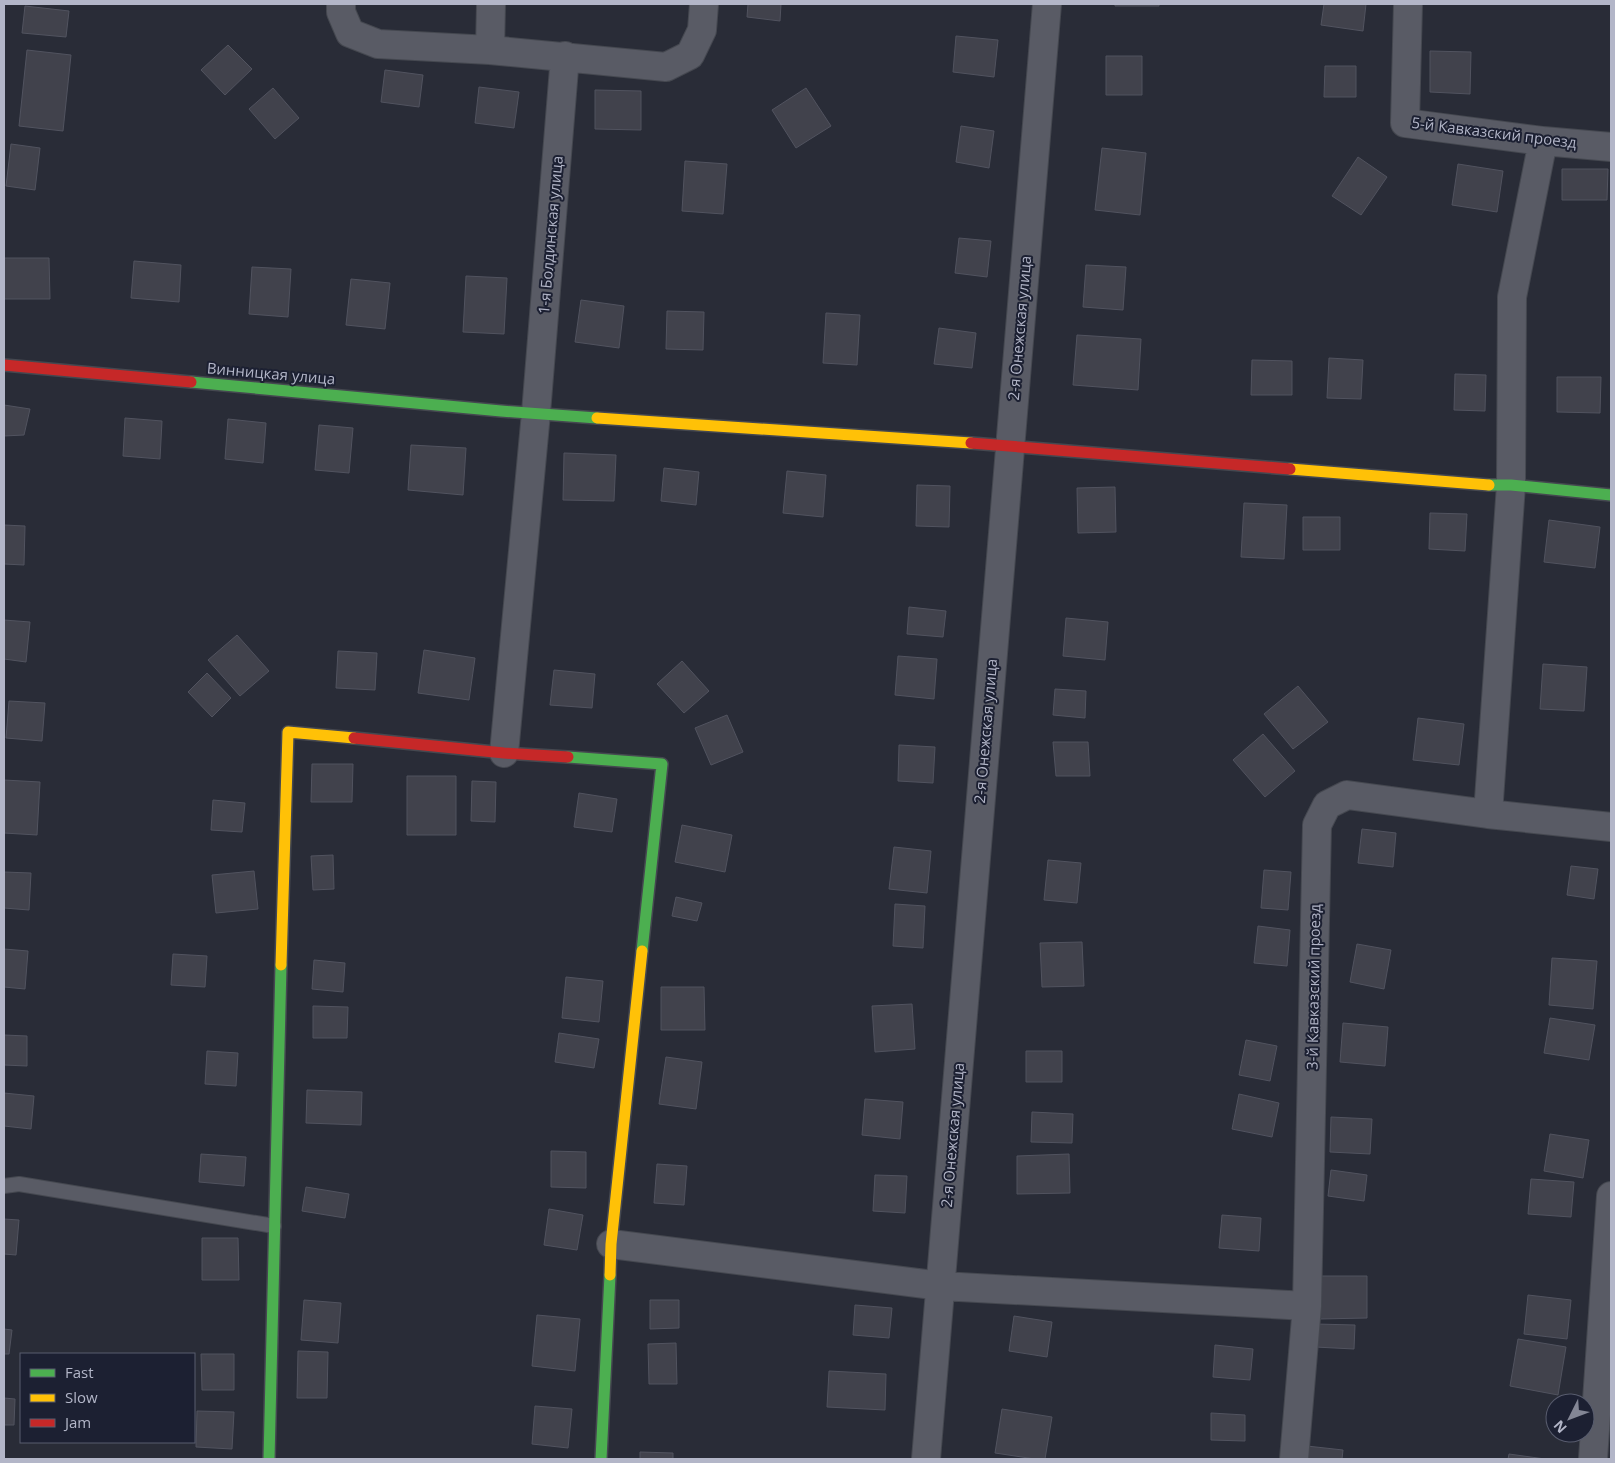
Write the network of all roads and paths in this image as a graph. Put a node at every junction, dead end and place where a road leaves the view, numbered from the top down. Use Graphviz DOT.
graph roads {
  1 [pos="341,4"];
  2 [pos="491,4"];
  3 [pos="704,4"];
  4 [pos="1047,4"];
  5 [pos="1408,4"];
  6 [pos="490,50"];
  7 [pos="565,56"];
  8 [pos="1543,141"];
  9 [pos="1611,147"];
  10 [pos="4,365"];
  11 [pos="536,413"];
  12 [pos="1010,446"];
  13 [pos="1511,485"];
  14 [pos="1611,495"];
  15 [pos="504,753"];
  16 [pos="1488,814"];
  17 [pos="1611,827"];
  18 [pos="4,1186"];
  19 [pos="1611,1196"];
  20 [pos="274,1226"];
  21 [pos="611,1244"];
  22 [pos="941,1286"];
  23 [pos="1307,1306"];
  24 [pos="269,1459"];
  25 [pos="601,1459"];
  26 [pos="926,1459"];
  27 [pos="1294,1459"];
  28 [pos="1593,1459"];
  1 -- 6 [label="street"];
  2 -- 6 [label="street"];
  3 -- 7 [label="street"];
  4 -- 12 [label="street, 2-я Онежская улица"];
  5 -- 8 [label="street, 5-й Кавказский проезд"];
  6 -- 7 [label="street"];
  7 -- 11 [label="street, 1-я Болдинская улица"];
  8 -- 9 [label="street, 5-й Кавказский проезд"];
  8 -- 13 [label="street"];
  10 -- 11 [label="street, Винницкая улица"];
  11 -- 12 [label="street, Винницкая улица"];
  11 -- 15 [label="street, 1-я Болдинская улица"];
  12 -- 13 [label="street, Винницкая улица"];
  12 -- 22 [label="street, 2-я Онежская улица"];
  13 -- 14 [label="street, Винницкая улица"];
  13 -- 16 [label="street"];
  15 -- 20 [label="street"];
  15 -- 21 [label="street"];
  16 -- 17 [label="street, 3-й Кавказский проезд"];
  16 -- 23 [label="street, 3-й Кавказский проезд"];
  18 -- 20 [label="lane"];
  19 -- 28 [label="street"];
  20 -- 24 [label="street"];
  21 -- 22 [label="street"];
  21 -- 25 [label="street"];
  22 -- 23 [label="street"];
  22 -- 26 [label="street, 2-я Онежская улица"];
  23 -- 27 [label="street, 3-й Кавказский проезд"];
}
